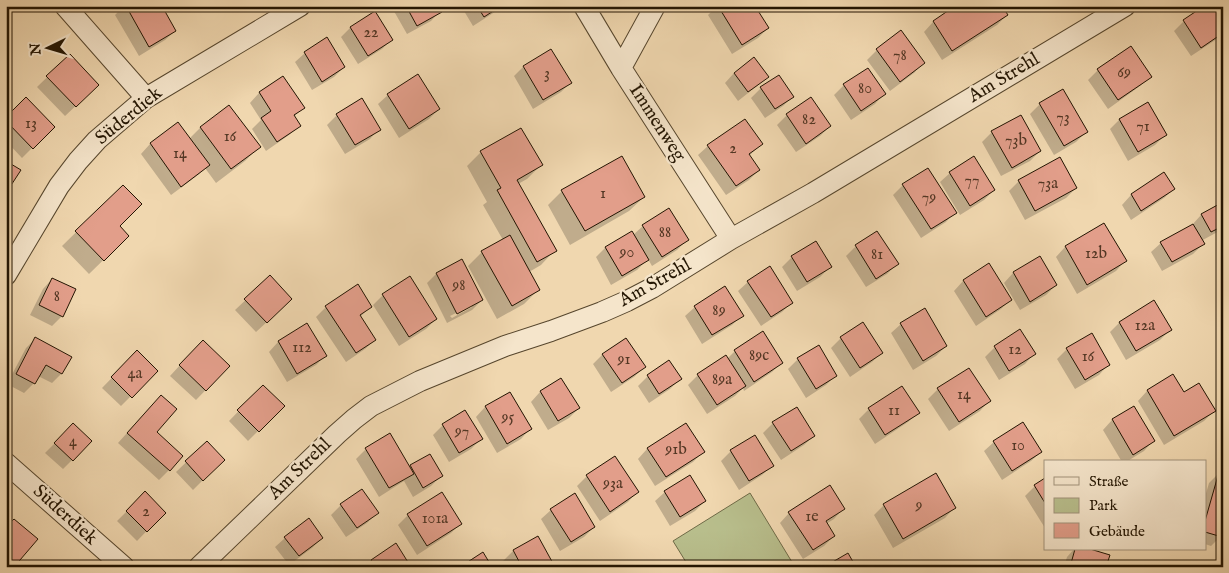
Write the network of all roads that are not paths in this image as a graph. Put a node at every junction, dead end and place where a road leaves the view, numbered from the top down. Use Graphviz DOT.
graph roads {
  1 [pos="65,6"];
  2 [pos="300,6"];
  3 [pos="584,6"];
  4 [pos="654,6"];
  5 [pos="1125,6"];
  6 [pos="621,68"];
  7 [pos="146,98"];
  8 [pos="731,239"];
  9 [pos="6,275"];
  10 [pos="6,463"];
  11 [pos="124,567"];
  12 [pos="199,567"];
  1 -- 7 [label="street"];
  2 -- 7 [label="street, Süderdiek"];
  3 -- 6 [label="street, Immenweg"];
  4 -- 6 [label="street"];
  5 -- 8 [label="street, Am Strehl"];
  6 -- 8 [label="street, Immenweg"];
  7 -- 9 [label="street, Süderdiek"];
  8 -- 12 [label="street, Am Strehl"];
  10 -- 11 [label="street, Süderdiek"];
}
